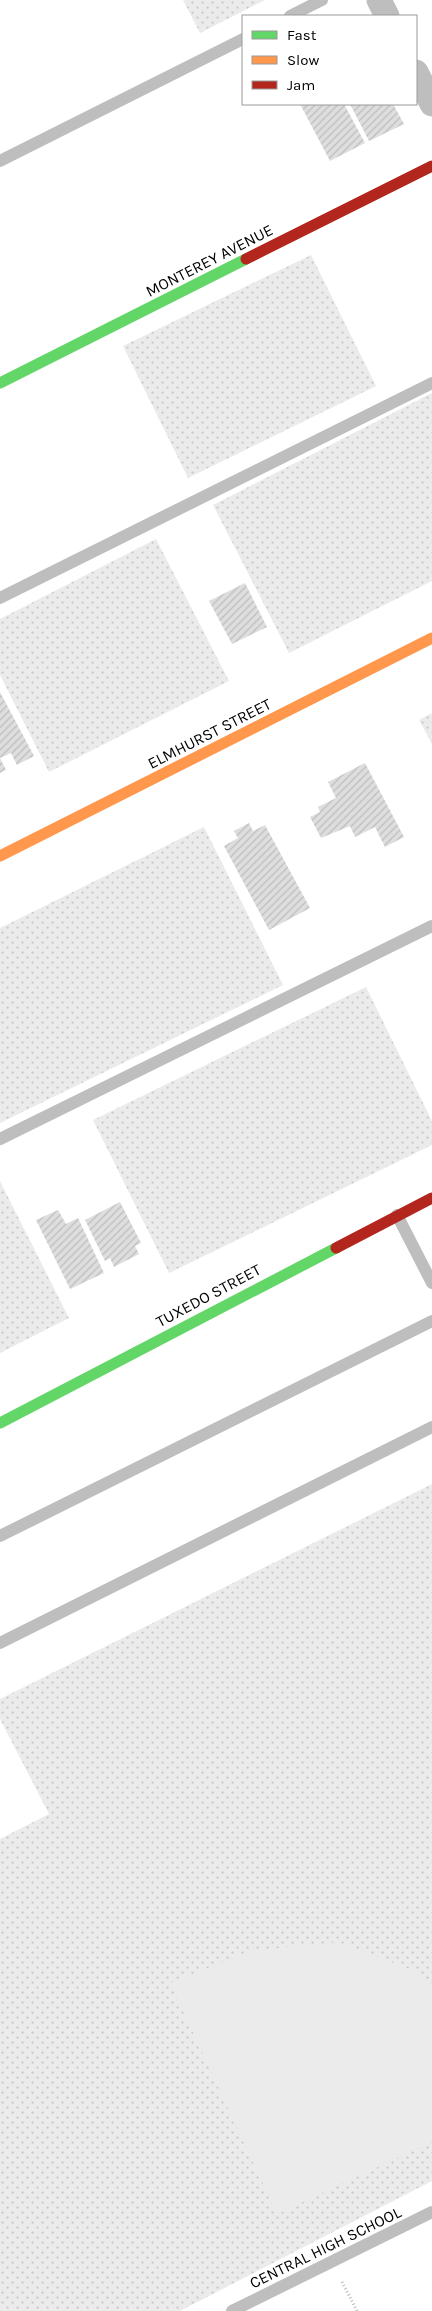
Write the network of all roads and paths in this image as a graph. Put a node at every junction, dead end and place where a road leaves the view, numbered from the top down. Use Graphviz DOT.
graph roads {
  1 [pos="322,0"];
  2 [pos="378,0"];
  3 [pos="292,15"];
  4 [pos="386,15"];
  5 [pos="242,40"];
  6 [pos="417,74"];
  7 [pos="432,104"];
  8 [pos="0,161"];
  9 [pos="432,166"];
  10 [pos="432,383"];
  11 [pos="0,384"];
  12 [pos="0,598"];
  13 [pos="432,638"];
  14 [pos="0,856"];
  15 [pos="432,926"];
  16 [pos="0,1139"];
  17 [pos="432,1198"];
  18 [pos="397,1215"];
  19 [pos="432,1283"];
  20 [pos="432,1321"];
  21 [pos="0,1422"];
  22 [pos="432,1427"];
  23 [pos="0,1536"];
  24 [pos="0,1643"];
  25 [pos="432,2212"];
  26 [pos="332,2261"];
  27 [pos="232,2311"];
  28 [pos="357,2311"];
  1 -- 3 [label="lane"];
  2 -- 4 [label="street"];
  5 -- 8 [label="lane"];
  6 -- 7 [label="street"];
  9 -- 11 [label="street, MONTEREY AVENUE"];
  10 -- 12 [label="lane"];
  13 -- 14 [label="street, ELMHURST STREET"];
  15 -- 16 [label="lane"];
  17 -- 18 [label="street, TUXEDO STREET"];
  18 -- 19 [label="lane"];
  18 -- 21 [label="street, TUXEDO STREET"];
  20 -- 23 [label="lane"];
  22 -- 24 [label="lane"];
  25 -- 26 [label="lane, CENTRAL HIGH SCHOOL"];
  26 -- 27 [label="lane, CENTRAL HIGH SCHOOL"];
  26 -- 28 [label="path"];
}
